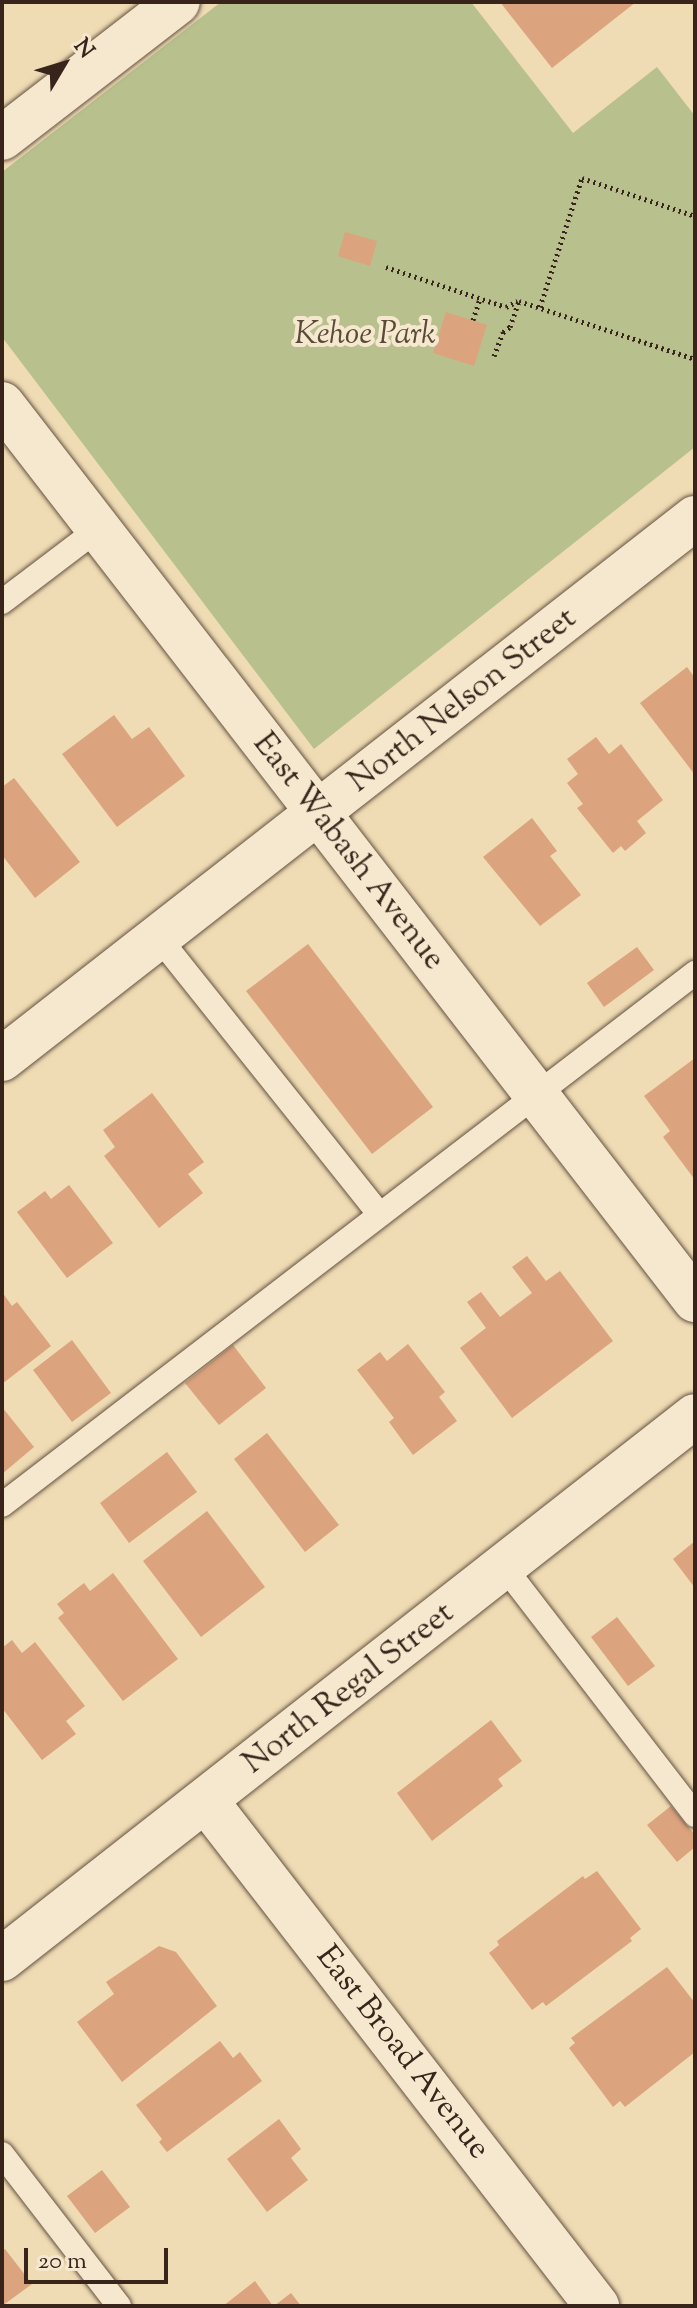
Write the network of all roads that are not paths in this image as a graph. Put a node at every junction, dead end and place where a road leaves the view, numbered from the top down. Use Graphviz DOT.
graph roads {
  1 [pos="178,2"];
  2 [pos="2,138"];
  3 [pos="2,404"];
  4 [pos="695,518"];
  5 [pos="97,530"];
  6 [pos="2,602"];
  7 [pos="319,814"];
  8 [pos="159,938"];
  9 [pos="695,973"];
  10 [pos="2,1059"];
  11 [pos="536,1095"];
  12 [pos="380,1215"];
  13 [pos="695,1300"];
  14 [pos="695,1416"];
  15 [pos="2,1505"];
  16 [pos="505,1568"];
  17 [pos="206,1801"];
  18 [pos="695,1815"];
  19 [pos="2,1959"];
  20 [pos="2,2154"];
  21 [pos="119,2306"];
  22 [pos="597,2306"];
  1 -- 2 [label="street"];
  3 -- 5 [label="street, East Wabash Avenue"];
  4 -- 7 [label="street, North Nelson Street"];
  5 -- 6 [label="lane"];
  5 -- 7 [label="street, East Wabash Avenue"];
  7 -- 8 [label="street, North Nelson Street"];
  7 -- 11 [label="street, East Wabash Avenue"];
  8 -- 10 [label="street, North Nelson Street"];
  8 -- 12 [label="lane"];
  9 -- 11 [label="lane"];
  11 -- 12 [label="lane"];
  11 -- 13 [label="street, East Wabash Avenue"];
  12 -- 15 [label="lane"];
  14 -- 16 [label="street, North Regal Street"];
  16 -- 17 [label="street, North Regal Street"];
  16 -- 18 [label="lane"];
  17 -- 19 [label="street, North Regal Street"];
  17 -- 22 [label="street, East Broad Avenue"];
  20 -- 21 [label="lane"];
}
